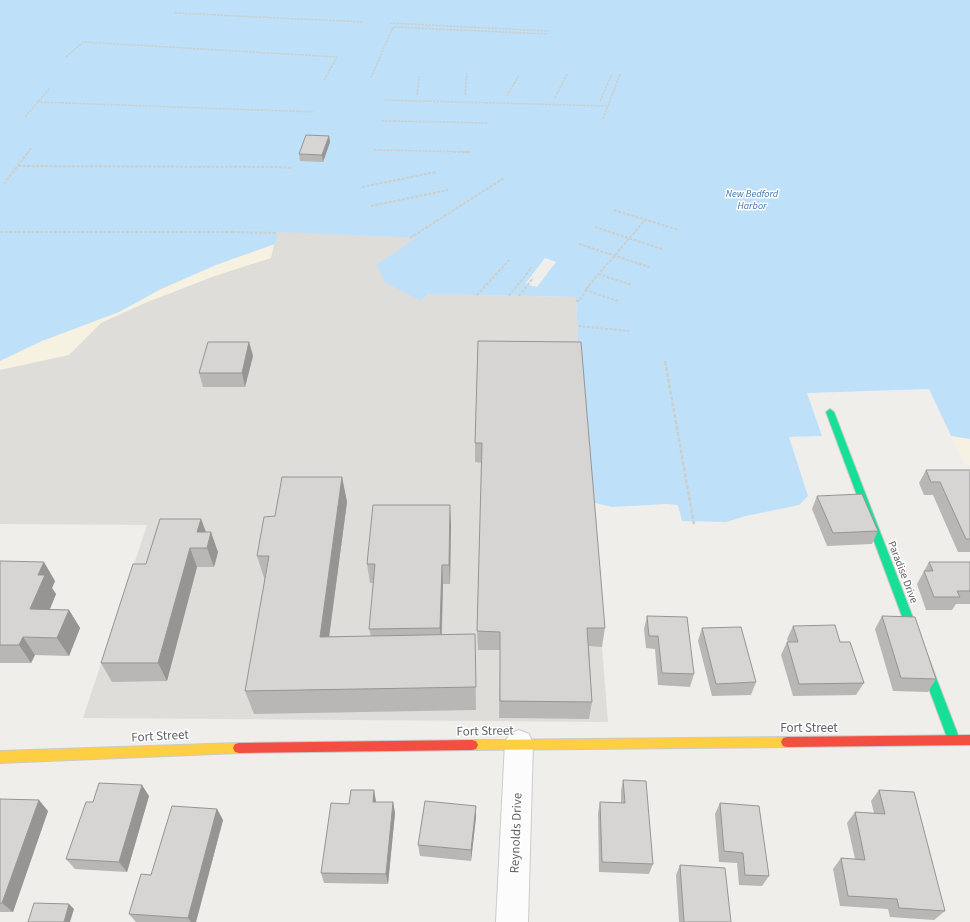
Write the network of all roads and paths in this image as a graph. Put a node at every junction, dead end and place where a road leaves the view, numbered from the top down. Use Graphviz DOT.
graph roads {
  1 [pos="175,13"];
  2 [pos="363,22"];
  3 [pos="390,23"];
  4 [pos="549,31"];
  5 [pos="548,34"];
  6 [pos="66,57"];
  7 [pos="375,70"];
  8 [pos="467,73"];
  9 [pos="567,74"];
  10 [pos="612,74"];
  11 [pos="620,74"];
  12 [pos="519,75"];
  13 [pos="419,76"];
  14 [pos="371,78"];
  15 [pos="324,80"];
  16 [pos="368,80"];
  17 [pos="50,88"];
  18 [pos="465,91"];
  19 [pos="417,92"];
  20 [pos="509,92"];
  21 [pos="557,94"];
  22 [pos="417,95"];
  23 [pos="465,95"];
  24 [pos="507,96"];
  25 [pos="603,96"];
  26 [pos="555,98"];
  27 [pos="384,100"];
  28 [pos="415,101"];
  29 [pos="463,101"];
  30 [pos="600,101"];
  31 [pos="37,102"];
  32 [pos="504,102"];
  33 [pos="552,104"];
  34 [pos="597,106"];
  35 [pos="608,106"];
  36 [pos="314,112"];
  37 [pos="25,117"];
  38 [pos="604,118"];
  39 [pos="382,121"];
  40 [pos="394,121"];
  41 [pos="400,121"];
  42 [pos="488,123"];
  43 [pos="31,148"];
  44 [pos="374,150"];
  45 [pos="380,150"];
  46 [pos="395,151"];
  47 [pos="471,152"];
  48 [pos="18,166"];
  49 [pos="271,167"];
  50 [pos="281,167"];
  51 [pos="293,168"];
  52 [pos="436,172"];
  53 [pos="504,178"];
  54 [pos="4,184"];
  55 [pos="362,187"];
  56 [pos="448,190"];
  57 [pos="371,206"];
  58 [pos="614,210"];
  59 [pos="645,220"];
  60 [pos="595,227"];
  61 [pos="679,230"];
  62 [pos="0,232"];
  63 [pos="224,232"];
  64 [pos="233,232"];
  65 [pos="277,234"];
  66 [pos="410,238"];
  67 [pos="629,238"];
  68 [pos="579,244"];
  69 [pos="662,249"];
  70 [pos="614,256"];
  71 [pos="510,259"];
  72 [pos="532,267"];
  73 [pos="649,267"];
  74 [pos="598,274"];
  75 [pos="532,278"];
  76 [pos="590,284"];
  77 [pos="632,285"];
  78 [pos="477,295"];
  79 [pos="509,296"];
  80 [pos="519,296"];
  81 [pos="576,301"];
  82 [pos="618,301"];
  83 [pos="578,326"];
  84 [pos="629,331"];
  85 [pos="665,361"];
  86 [pos="830,412"];
  87 [pos="694,524"];
  88 [pos="954,740"];
  89 [pos="970,740"];
  90 [pos="519,743"];
  91 [pos="0,757"];
  92 [pos="512,922"];
  1 -- 2 [label="path"];
  3 -- 4 [label="path"];
  5 -- 7 [label="path"];
  6 -- 15 [label="path"];
  7 -- 14 [label="path"];
  7 -- 16 [label="path"];
  8 -- 18 [label="path"];
  9 -- 21 [label="path"];
  10 -- 25 [label="path"];
  11 -- 35 [label="path"];
  12 -- 20 [label="path"];
  13 -- 19 [label="path"];
  17 -- 31 [label="path"];
  18 -- 23 [label="path"];
  18 -- 29 [label="path"];
  19 -- 22 [label="path"];
  19 -- 28 [label="path"];
  20 -- 24 [label="path"];
  20 -- 32 [label="path"];
  21 -- 26 [label="path"];
  21 -- 33 [label="path"];
  25 -- 30 [label="path"];
  25 -- 34 [label="path"];
  27 -- 28 [label="path"];
  28 -- 29 [label="path"];
  29 -- 32 [label="path"];
  31 -- 36 [label="path"];
  31 -- 37 [label="path"];
  32 -- 33 [label="path"];
  33 -- 34 [label="path"];
  34 -- 35 [label="path"];
  35 -- 38 [label="path"];
  39 -- 41 [label="path"];
  40 -- 41 [label="path"];
  41 -- 42 [label="path"];
  43 -- 48 [label="path"];
  44 -- 46 [label="path"];
  45 -- 46 [label="path"];
  46 -- 47 [label="path"];
  48 -- 49 [label="path"];
  48 -- 54 [label="path"];
  49 -- 50 [label="path"];
  49 -- 51 [label="path"];
  52 -- 55 [label="path"];
  53 -- 66 [label="path"];
  56 -- 57 [label="path"];
  58 -- 59 [label="path"];
  59 -- 61 [label="path"];
  59 -- 67 [label="path"];
  60 -- 67 [label="path"];
  62 -- 63 [label="path"];
  63 -- 64 [label="path"];
  63 -- 65 [label="path"];
  67 -- 69 [label="path"];
  67 -- 70 [label="path"];
  68 -- 70 [label="path"];
  70 -- 73 [label="path"];
  70 -- 74 [label="path"];
  71 -- 78 [label="path"];
  72 -- 79 [label="path"];
  74 -- 76 [label="path"];
  74 -- 77 [label="path"];
  75 -- 80 [label="path"];
  76 -- 81 [label="path, bridge"];
  76 -- 82 [label="path"];
  83 -- 84 [label="path"];
  85 -- 87 [label="path"];
  86 -- 88 [label="street, Paradise Drive"];
  88 -- 89 [label="street, Fort Street"];
  88 -- 90 [label="street, Fort Street"];
  90 -- 91 [label="street, Fort Street"];
  90 -- 92 [label="street, Reynolds Drive"];
}
